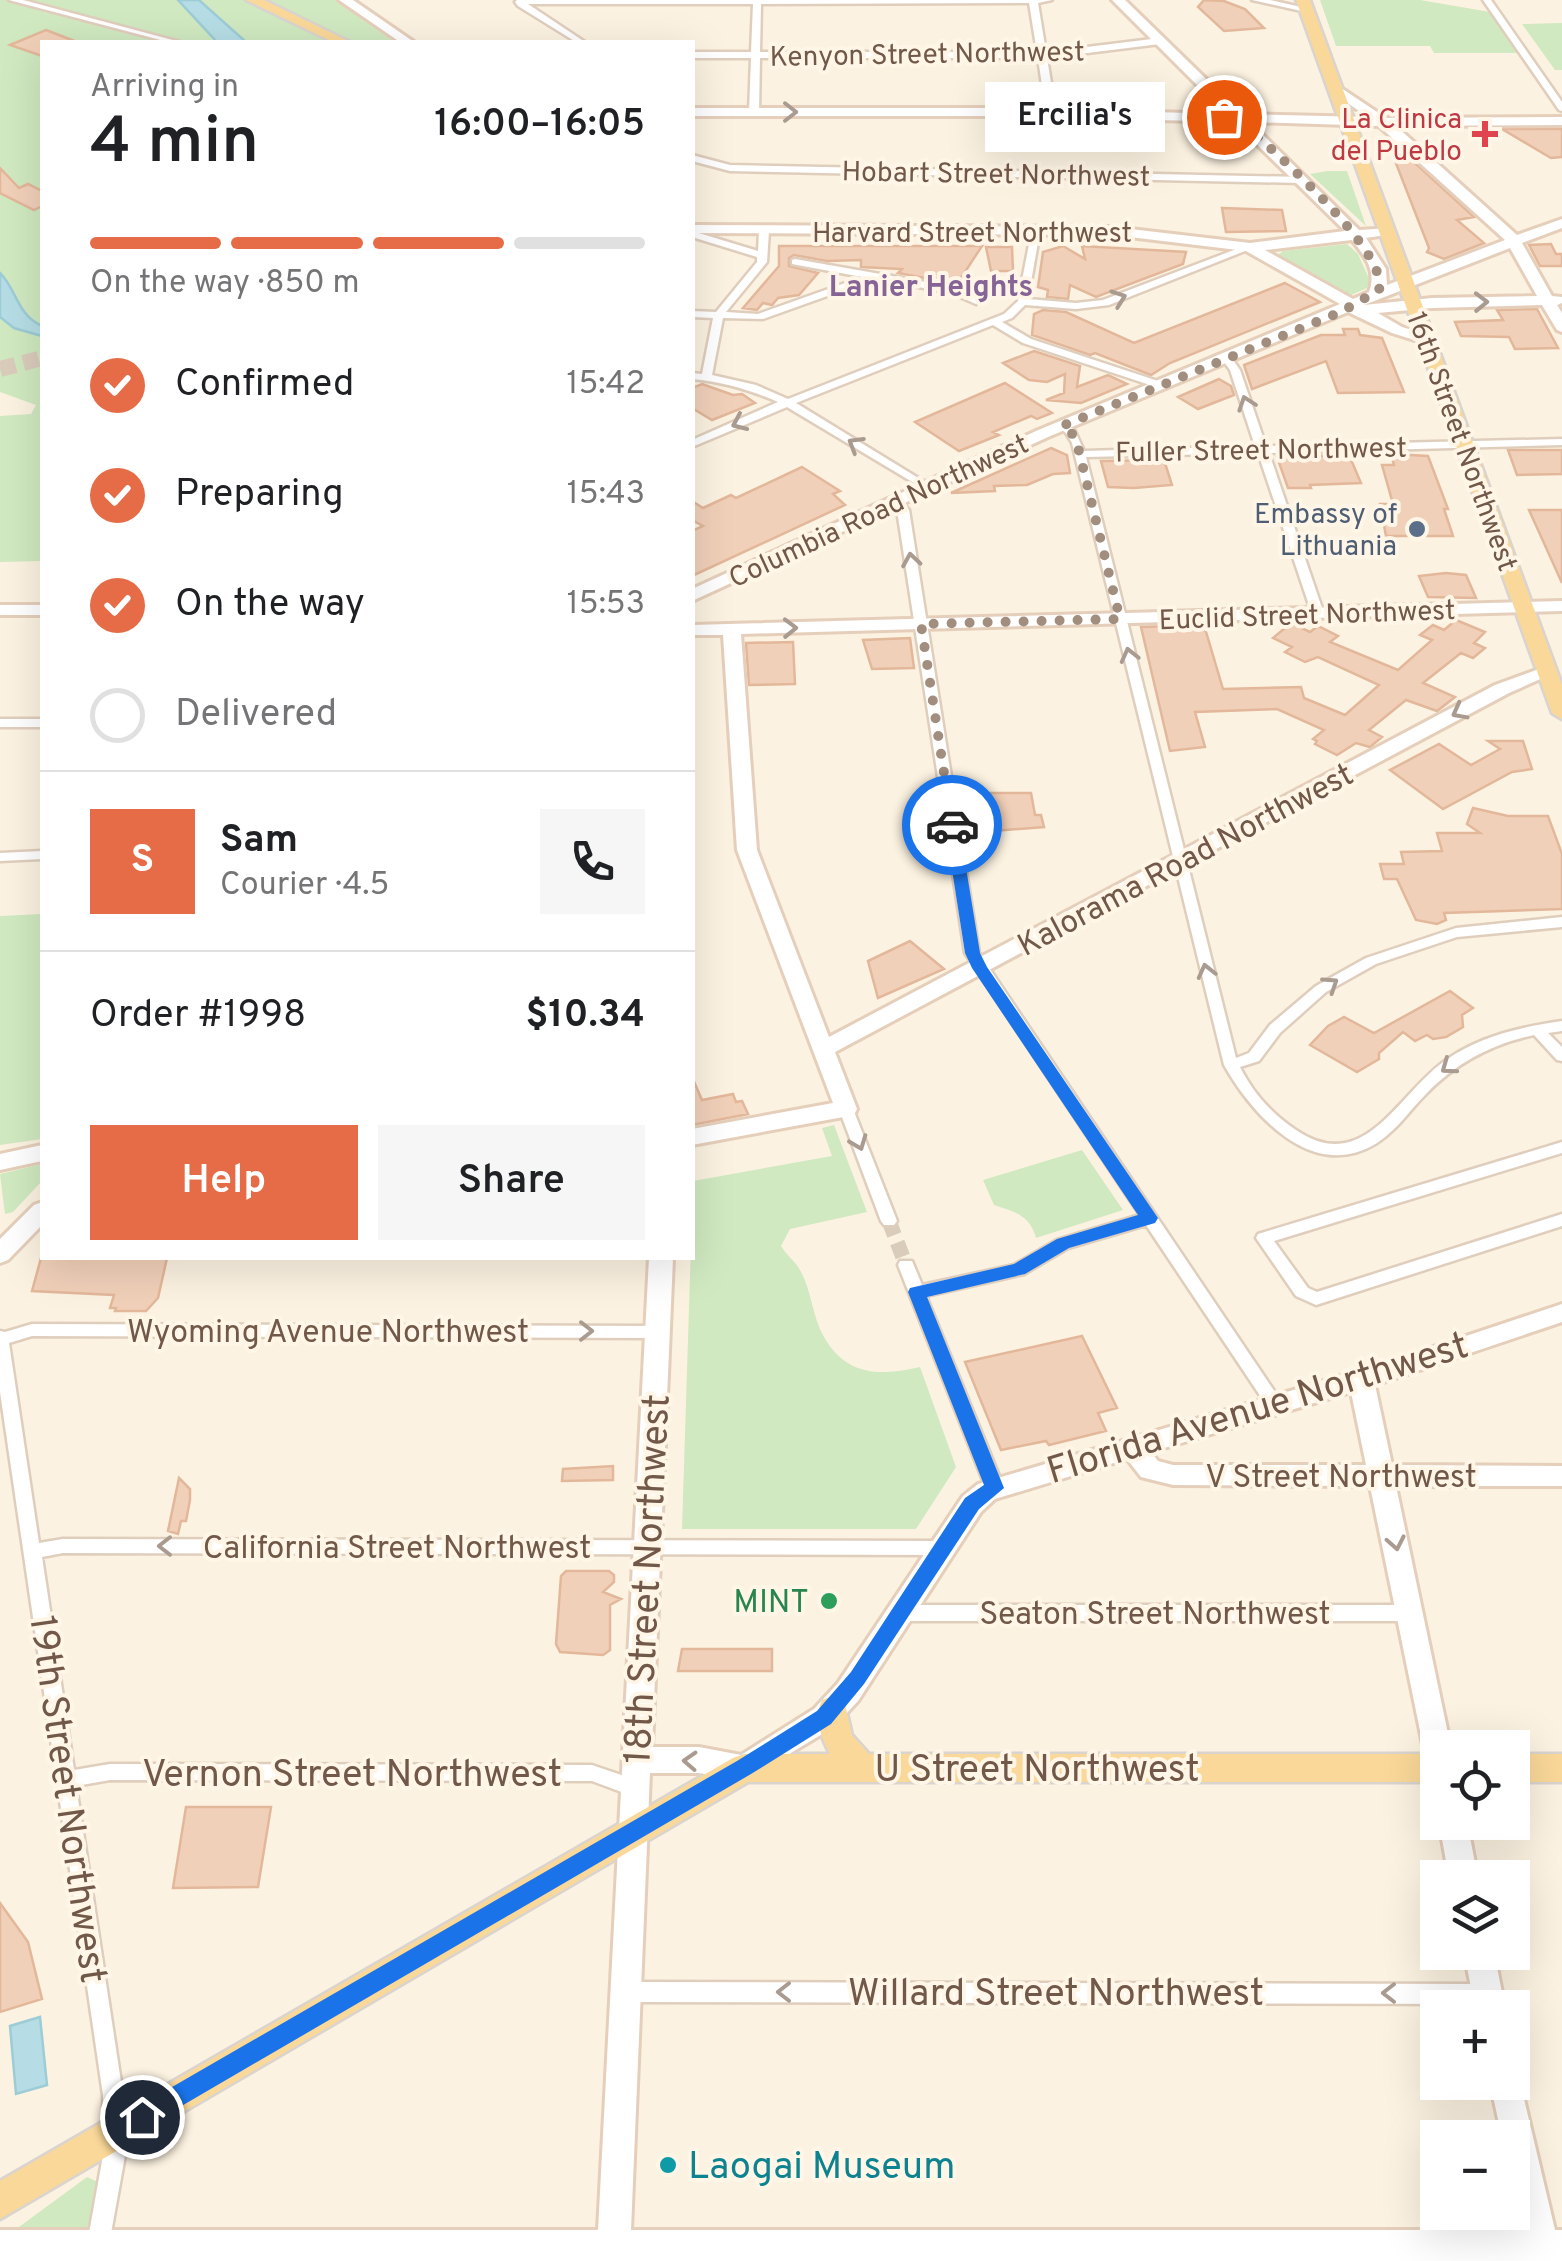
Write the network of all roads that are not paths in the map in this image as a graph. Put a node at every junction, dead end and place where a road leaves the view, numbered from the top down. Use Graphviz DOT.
graph roads {
  1 [pos="14,0"];
  2 [pos="254,0"];
  3 [pos="345,0"];
  4 [pos="1048,0"];
  5 [pos="1118,0"];
  6 [pos="1256,0"];
  7 [pos="1487,0"];
  8 [pos="517,1"];
  9 [pos="756,1"];
  10 [pos="1034,1"];
  11 [pos="1305,5"];
  12 [pos="168,40"];
  13 [pos="338,40"];
  14 [pos="405,40"];
  15 [pos="577,40"];
  16 [pos="1160,41"];
  17 [pos="695,55"];
  18 [pos="755,55"];
  19 [pos="1043,56"];
  20 [pos="1336,88"];
  21 [pos="1562,108"];
  22 [pos="695,112"];
  23 [pos="754,112"];
  24 [pos="1051,113"];
  25 [pos="1238,118"];
  26 [pos="1347,121"];
  27 [pos="1382,121"];
  28 [pos="1562,121"];
  29 [pos="695,159"];
  30 [pos="1301,180"];
  31 [pos="1562,223"];
  32 [pos="695,231"];
  33 [pos="764,231"];
  34 [pos="1035,231"];
  35 [pos="1387,231"];
  36 [pos="695,232"];
  37 [pos="1356,236"];
  38 [pos="1516,241"];
  39 [pos="1250,247"];
  40 [pos="1370,252"];
  41 [pos="764,256"];
  42 [pos="795,262"];
  43 [pos="1399,265"];
  44 [pos="874,276"];
  45 [pos="1406,284"];
  46 [pos="1375,295"];
  47 [pos="1555,300"];
  48 [pos="976,301"];
  49 [pos="1023,302"];
  50 [pos="1414,305"];
  51 [pos="1351,309"];
  52 [pos="695,314"];
  53 [pos="718,316"];
  54 [pos="995,322"];
  55 [pos="1562,327"];
  56 [pos="1427,339"];
  57 [pos="1227,359"];
  58 [pos="695,376"];
  59 [pos="707,376"];
  60 [pos="1163,386"];
  61 [pos="786,402"];
  62 [pos="1062,426"];
  63 [pos="1562,442"];
  64 [pos="695,443"];
  65 [pos="1464,444"];
  66 [pos="1262,450"];
  67 [pos="1080,454"];
  68 [pos="924,486"];
  69 [pos="895,500"];
  70 [pos="695,595"];
  71 [pos="1562,606"];
  72 [pos="1524,608"];
  73 [pos="0,610"];
  74 [pos="40,610"];
  75 [pos="1318,614"];
  76 [pos="1120,619"];
  77 [pos="921,624"];
  78 [pos="732,629"];
  79 [pos="695,630"];
  80 [pos="1547,672"];
  81 [pos="1562,713"];
  82 [pos="0,723"];
  83 [pos="40,723"];
  84 [pos="40,855"];
  85 [pos="0,857"];
  86 [pos="1180,861"];
  87 [pos="1562,922"];
  88 [pos="980,968"];
  89 [pos="1562,1026"];
  90 [pos="1536,1030"];
  91 [pos="824,1049"];
  92 [pos="1562,1056"];
  93 [pos="1231,1066"];
  94 [pos="846,1108"];
  95 [pos="695,1136"];
  96 [pos="1562,1147"];
  97 [pos="40,1153"];
  98 [pos="0,1162"];
  99 [pos="40,1213"];
  100 [pos="1149,1218"];
  101 [pos="1562,1220"];
  102 [pos="889,1221"];
  103 [pos="0,1254"];
  104 [pos="661,1260"];
  105 [pos="906,1265"];
  106 [pos="916,1292"];
  107 [pos="1562,1313"];
  108 [pos="658,1332"];
  109 [pos="0,1338"];
  110 [pos="1361,1379"];
  111 [pos="1275,1404"];
  112 [pos="1132,1447"];
  113 [pos="1382,1476"];
  114 [pos="1562,1476"];
  115 [pos="994,1488"];
  116 [pos="647,1547"];
  117 [pos="942,1548"];
  118 [pos="33,1551"];
  119 [pos="900,1613"];
  120 [pos="1410,1613"];
  121 [pos="832,1710"];
  122 [pos="1434,1730"];
  123 [pos="744,1768"];
  124 [pos="863,1768"];
  125 [pos="1420,1768"];
  126 [pos="1530,1768"];
  127 [pos="1562,1768"];
  128 [pos="636,1774"];
  129 [pos="68,1779"];
  130 [pos="634,1832"];
  131 [pos="626,1992"];
  132 [pos="1420,1999"];
  133 [pos="1509,2100"];
  134 [pos="115,2132"];
  135 [pos="0,2201"];
  136 [pos="0,2246"];
  137 [pos="1551,2251"];
  138 [pos="97,2254"];
  139 [pos="614,2254"];
  1 -- 12 [label="street"];
  2 -- 13 [label="main road"];
  3 -- 14 [label="street"];
  4 -- 10 [label="street"];
  5 -- 16 [label="street"];
  6 -- 11 [label="street"];
  7 -- 21 [label="street"];
  8 -- 9 [label="street"];
  8 -- 15 [label="street"];
  9 -- 10 [label="street"];
  9 -- 18 [label="street"];
  10 -- 19 [label="street"];
  11 -- 20 [label="main road, 16th Street Northwest"];
  16 -- 19 [label="street, Kenyon Street Northwest"];
  16 -- 25 [label="street"];
  17 -- 18 [label="street, Kenyon Street Northwest"];
  18 -- 19 [label="street, Kenyon Street Northwest"];
  18 -- 23 [label="street"];
  19 -- 24 [label="street"];
  20 -- 26 [label="main road, 16th Street Northwest"];
  20 -- 27 [label="street"];
  22 -- 23 [label="street"];
  23 -- 24 [label="street, one-way"];
  24 -- 25 [label="street"];
  25 -- 26 [label="street"];
  25 -- 30 [label="street"];
  26 -- 27 [label="street"];
  26 -- 35 [label="main road, 16th Street Northwest"];
  27 -- 28 [label="street"];
  27 -- 38 [label="street"];
  29 -- 30 [label="street, Hobart Street Northwest"];
  30 -- 37 [label="street"];
  31 -- 38 [label="street, Columbia Road Northwest"];
  32 -- 33 [label="street, Harvard Street Northwest"];
  33 -- 34 [label="street, Harvard Street Northwest"];
  33 -- 41 [label="street"];
  34 -- 39 [label="street, Harvard Street Northwest"];
  34 -- 49 [label="street"];
  35 -- 37 [label="street, Harvard Street Northwest"];
  35 -- 40 [label="main road"];
  35 -- 43 [label="main road, 16th Street Northwest"];
  36 -- 41 [label="street"];
  37 -- 39 [label="street, Harvard Street Northwest"];
  37 -- 40 [label="street"];
  38 -- 45 [label="street, Columbia Road Northwest"];
  38 -- 47 [label="street"];
  49 -- 39 [label="street, one-way"];
  39 -- 51 [label="street, Harvard Street Northwest"];
  40 -- 43 [label="main road"];
  40 -- 46 [label="street"];
  41 -- 53 [label="street"];
  42 -- 44 [label="street"];
  43 -- 45 [label="main road, 16th Street Northwest"];
  44 -- 48 [label="street"];
  44 -- 53 [label="street"];
  45 -- 46 [label="street, Columbia Road Northwest"];
  45 -- 50 [label="main road, 16th Street Northwest"];
  46 -- 51 [label="street, Columbia Road Northwest"];
  50 -- 47 [label="street, one-way"];
  47 -- 55 [label="street"];
  49 -- 54 [label="street"];
  50 -- 51 [label="street"];
  50 -- 56 [label="main road, 16th Street Northwest"];
  51 -- 56 [label="street, Harvard Street Northwest"];
  51 -- 57 [label="street, Columbia Road Northwest"];
  52 -- 53 [label="street"];
  53 -- 59 [label="street"];
  54 -- 60 [label="street"];
  54 -- 61 [label="street"];
  56 -- 65 [label="main road, 16th Street Northwest"];
  57 -- 60 [label="street, Columbia Road Northwest"];
  66 -- 57 [label="street, one-way"];
  58 -- 59 [label="street"];
  59 -- 61 [label="street"];
  60 -- 62 [label="street, Columbia Road Northwest"];
  61 -- 64 [label="street, one-way"];
  68 -- 61 [label="street, one-way"];
  62 -- 67 [label="street"];
  62 -- 68 [label="street, Columbia Road Northwest"];
  63 -- 65 [label="street, Fuller Street Northwest"];
  65 -- 66 [label="street, Fuller Street Northwest"];
  65 -- 72 [label="main road, 16th Street Northwest"];
  66 -- 67 [label="street, Fuller Street Northwest"];
  66 -- 75 [label="street"];
  67 -- 76 [label="street"];
  68 -- 69 [label="street, Columbia Road Northwest"];
  69 -- 70 [label="street, Columbia Road Northwest"];
  77 -- 69 [label="street, one-way"];
  71 -- 72 [label="street, Euclid Street Northwest"];
  72 -- 75 [label="street, Euclid Street Northwest"];
  72 -- 80 [label="main road, 16th Street Northwest"];
  73 -- 74 [label="street"];
  75 -- 76 [label="street, Euclid Street Northwest"];
  76 -- 77 [label="street, Euclid Street Northwest"];
  86 -- 76 [label="street, one-way"];
  78 -- 77 [label="street, Euclid Street Northwest, one-way"];
  77 -- 88 [label="street"];
  78 -- 79 [label="street, Euclid Street Northwest"];
  78 -- 91 [label="street"];
  80 -- 81 [label="main road, 16th Street Northwest"];
  80 -- 86 [label="street, Kalorama Road Northwest, one-way"];
  82 -- 83 [label="street"];
  84 -- 85 [label="street"];
  86 -- 88 [label="street, Kalorama Road Northwest"];
  93 -- 86 [label="street, one-way"];
  93 -- 87 [label="street, one-way"];
  88 -- 91 [label="street, Kalorama Road Northwest"];
  88 -- 100 [label="street"];
  89 -- 90 [label="street"];
  90 -- 92 [label="street"];
  90 -- 93 [label="street, one-way"];
  91 -- 94 [label="street"];
  94 -- 95 [label="street"];
  94 -- 102 [label="street, one-way"];
  96 -- 101 [label="street"];
  97 -- 98 [label="street"];
  99 -- 103 [label="street"];
  100 -- 106 [label="street"];
  100 -- 111 [label="street"];
  104 -- 108 [label="street, 18th Street Northwest"];
  105 -- 106 [label="street"];
  106 -- 115 [label="street"];
  107 -- 110 [label="street, Florida Avenue Northwest"];
  109 -- 108 [label="street, Wyoming Avenue Northwest, one-way"];
  108 -- 116 [label="street, 18th Street Northwest"];
  109 -- 118 [label="street, 19th Street Northwest"];
  110 -- 111 [label="street, Florida Avenue Northwest"];
  110 -- 113 [label="street"];
  111 -- 112 [label="street, Florida Avenue Northwest"];
  112 -- 113 [label="street, V Street Northwest"];
  112 -- 115 [label="street, Florida Avenue Northwest"];
  113 -- 114 [label="street, V Street Northwest"];
  113 -- 120 [label="street, one-way"];
  115 -- 117 [label="street, Florida Avenue Northwest"];
  116 -- 117 [label="street, California Street Northwest"];
  116 -- 118 [label="street, California Street Northwest, one-way"];
  116 -- 128 [label="street, 18th Street Northwest"];
  117 -- 119 [label="street, Florida Avenue Northwest"];
  118 -- 129 [label="street, 19th Street Northwest"];
  119 -- 120 [label="street, Seaton Street Northwest"];
  119 -- 121 [label="street, Florida Avenue Northwest"];
  120 -- 122 [label="street"];
  121 -- 123 [label="street, Florida Avenue Northwest"];
  121 -- 124 [label="main road"];
  123 -- 124 [label="main road, U Street Northwest"];
  123 -- 128 [label="street, U Street Northwest, one-way"];
  123 -- 130 [label="main road, Florida Avenue Northwest"];
  124 -- 125 [label="main road, U Street Northwest"];
  126 -- 127 [label="main road"];
  128 -- 129 [label="street, Vernon Street Northwest"];
  128 -- 130 [label="street, 18th Street Northwest"];
  129 -- 134 [label="street, 19th Street Northwest"];
  130 -- 131 [label="street, 18th Street Northwest"];
  130 -- 134 [label="main road, Florida Avenue Northwest"];
  132 -- 131 [label="street, Willard Street Northwest, one-way"];
  131 -- 139 [label="street, 18th Street Northwest"];
  133 -- 137 [label="street"];
  134 -- 135 [label="main road, Florida Avenue Northwest"];
  134 -- 138 [label="street, 19th Street Northwest"];
  136 -- 138 [label="street"];
  137 -- 139 [label="street"];
  138 -- 139 [label="street"];
}
